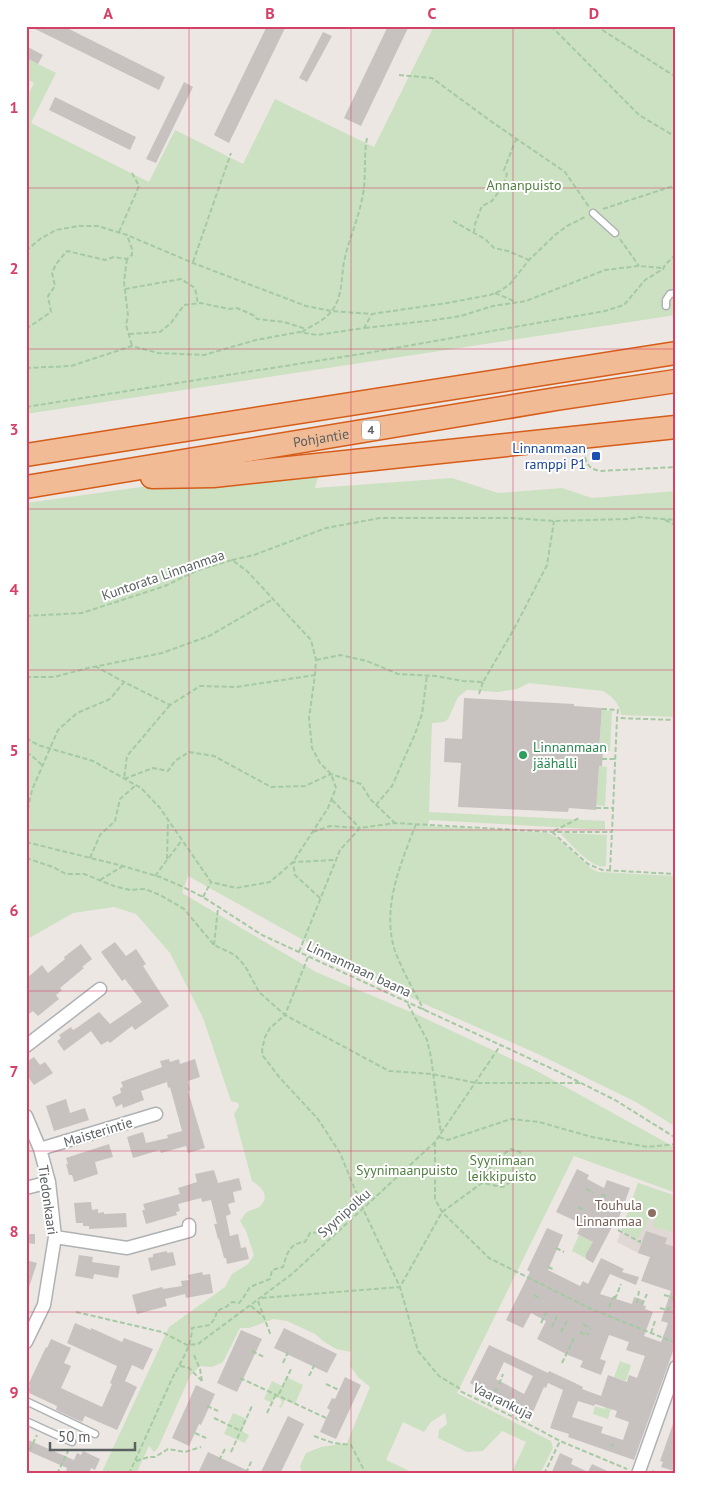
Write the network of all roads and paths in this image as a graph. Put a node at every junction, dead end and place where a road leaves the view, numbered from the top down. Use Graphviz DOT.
graph roads {
  1 [pos="551,26"];
  2 [pos="596,26"];
  3 [pos="399,75"];
  4 [pos="676,76"];
  5 [pos="676,137"];
  6 [pos="367,138"];
  7 [pos="516,139"];
  8 [pos="230,153"];
  9 [pos="131,171"];
  10 [pos="676,185"];
  11 [pos="594,213"];
  12 [pos="453,221"];
  13 [pos="119,232"];
  14 [pos="474,233"];
  15 [pos="615,233"];
  16 [pos="127,235"];
  17 [pos="26,251"];
  18 [pos="676,254"];
  19 [pos="126,259"];
  20 [pos="530,260"];
  21 [pos="193,263"];
  22 [pos="665,265"];
  23 [pos="639,266"];
  24 [pos="125,290"];
  25 [pos="495,293"];
  26 [pos="676,293"];
  27 [pos="518,302"];
  28 [pos="198,304"];
  29 [pos="666,306"];
  30 [pos="331,311"];
  31 [pos="372,314"];
  32 [pos="364,328"];
  33 [pos="26,329"];
  34 [pos="306,329"];
  35 [pos="301,332"];
  36 [pos="129,334"];
  37 [pos="132,346"];
  38 [pos="672,353"];
  39 [pos="26,368"];
  40 [pos="676,381"];
  41 [pos="26,407"];
  42 [pos="676,427"];
  43 [pos="676,432"];
  44 [pos="452,451"];
  45 [pos="26,455"];
  46 [pos="585,457"];
  47 [pos="676,467"];
  48 [pos="66,480"];
  49 [pos="26,486"];
  50 [pos="663,519"];
  51 [pos="676,520"];
  52 [pos="554,521"];
  53 [pos="676,525"];
  54 [pos="232,560"];
  55 [pos="273,599"];
  56 [pos="26,616"];
  57 [pos="316,660"];
  58 [pos="95,666"];
  59 [pos="316,675"];
  60 [pos="427,675"];
  61 [pos="26,677"];
  62 [pos="483,682"];
  63 [pos="125,683"];
  64 [pos="479,694"];
  65 [pos="170,705"];
  66 [pos="602,709"];
  67 [pos="617,718"];
  68 [pos="676,720"];
  69 [pos="26,738"];
  70 [pos="50,748"];
  71 [pos="26,753"];
  72 [pos="602,759"];
  73 [pos="616,759"];
  74 [pos="43,766"];
  75 [pos="332,774"];
  76 [pos="124,779"];
  77 [pos="135,785"];
  78 [pos="331,799"];
  79 [pos="376,805"];
  80 [pos="596,808"];
  81 [pos="613,808"];
  82 [pos="26,817"];
  83 [pos="579,818"];
  84 [pos="168,820"];
  85 [pos="395,823"];
  86 [pos="416,824"];
  87 [pos="360,828"];
  88 [pos="313,832"];
  89 [pos="552,832"];
  90 [pos="612,832"];
  91 [pos="182,840"];
  92 [pos="26,842"];
  93 [pos="26,858"];
  94 [pos="90,858"];
  95 [pos="167,859"];
  96 [pos="335,860"];
  97 [pos="293,862"];
  98 [pos="123,866"];
  99 [pos="610,870"];
  100 [pos="676,874"];
  101 [pos="155,876"];
  102 [pos="100,880"];
  103 [pos="211,882"];
  104 [pos="202,897"];
  105 [pos="320,898"];
  106 [pos="218,907"];
  107 [pos="214,945"];
  108 [pos="299,952"];
  109 [pos="308,957"];
  110 [pos="100,989"];
  111 [pos="408,1003"];
  112 [pos="424,1011"];
  113 [pos="285,1016"];
  114 [pos="26,1046"];
  115 [pos="500,1046"];
  116 [pos="432,1074"];
  117 [pos="476,1083"];
  118 [pos="581,1083"];
  119 [pos="156,1114"];
  120 [pos="26,1116"];
  121 [pos="441,1134"];
  122 [pos="439,1137"];
  123 [pos="676,1138"];
  124 [pos="435,1142"];
  125 [pos="676,1144"];
  126 [pos="40,1149"];
  127 [pos="49,1182"];
  128 [pos="482,1183"];
  129 [pos="26,1188"];
  130 [pos="586,1189"];
  131 [pos="594,1193"];
  132 [pos="606,1196"];
  133 [pos="599,1203"];
  134 [pos="578,1207"];
  135 [pos="363,1209"];
  136 [pos="585,1211"];
  137 [pos="442,1212"];
  138 [pos="189,1225"];
  139 [pos="618,1230"];
  140 [pos="340,1231"];
  141 [pos="55,1237"];
  142 [pos="640,1240"];
  143 [pos="556,1248"];
  144 [pos="564,1252"];
  145 [pos="548,1267"];
  146 [pos="555,1270"];
  147 [pos="621,1284"];
  148 [pos="400,1287"];
  149 [pos="639,1291"];
  150 [pos="648,1294"];
  151 [pos="534,1295"];
  152 [pos="664,1295"];
  153 [pos="261,1298"];
  154 [pos="541,1299"];
  155 [pos="258,1301"];
  156 [pos="673,1301"];
  157 [pos="637,1303"];
  158 [pos="642,1305"];
  159 [pos="251,1306"];
  160 [pos="609,1307"];
  161 [pos="671,1307"];
  162 [pos="660,1308"];
  163 [pos="547,1311"];
  164 [pos="76,1312"];
  165 [pos="557,1316"];
  166 [pos="264,1317"];
  167 [pos="568,1319"];
  168 [pos="655,1321"];
  169 [pos="541,1323"];
  170 [pos="583,1324"];
  171 [pos="552,1328"];
  172 [pos="590,1329"];
  173 [pos="561,1332"];
  174 [pos="580,1332"];
  175 [pos="651,1333"];
  176 [pos="589,1334"];
  177 [pos="271,1336"];
  178 [pos="574,1338"];
  179 [pos="26,1342"];
  180 [pos="676,1343"];
  181 [pos="188,1345"];
  182 [pos="252,1352"];
  183 [pos="288,1352"];
  184 [pos="194,1355"];
  185 [pos="264,1357"];
  186 [pos="562,1362"];
  187 [pos="283,1363"];
  188 [pos="315,1364"];
  189 [pos="180,1366"];
  190 [pos="292,1367"];
  191 [pos="676,1367"];
  192 [pos="503,1374"];
  193 [pos="309,1376"];
  194 [pos="240,1378"];
  195 [pos="326,1384"];
  196 [pos="499,1384"];
  197 [pos="497,1388"];
  198 [pos="339,1390"];
  199 [pos="277,1395"];
  200 [pos="26,1401"];
  201 [pos="488,1405"];
  202 [pos="207,1406"];
  203 [pos="252,1406"];
  204 [pos="218,1411"];
  205 [pos="267,1413"];
  206 [pos="214,1418"];
  207 [pos="326,1418"];
  208 [pos="26,1421"];
  209 [pos="40,1428"];
  210 [pos="241,1431"];
  211 [pos="195,1432"];
  212 [pos="95,1434"];
  213 [pos="314,1436"];
  214 [pos="206,1438"];
  215 [pos="560,1441"];
  216 [pos="72,1442"];
  217 [pos="201,1447"];
  218 [pos="225,1449"];
  219 [pos="231,1452"];
  220 [pos="26,1457"];
  221 [pos="219,1460"];
  222 [pos="252,1460"];
  223 [pos="134,1464"];
  224 [pos="652,1470"];
  225 [pos="246,1473"];
  226 [pos="638,1473"];
  227 [pos="57,1474"];
  228 [pos="130,1474"];
  229 [pos="366,1474"];
  230 [pos="544,1474"];
  231 [pos="659,1474"];
  1 -- 5 [label="path"];
  2 -- 4 [label="path"];
  3 -- 7 [label="path"];
  6 -- 30 [label="path"];
  7 -- 11 [label="path"];
  7 -- 14 [label="path"];
  8 -- 21 [label="path"];
  9 -- 13 [label="path"];
  10 -- 11 [label="path"];
  11 -- 15 [label="lane"];
  11 -- 20 [label="path"];
  12 -- 14 [label="path"];
  13 -- 16 [label="path"];
  13 -- 17 [label="path"];
  14 -- 20 [label="path"];
  15 -- 23 [label="path"];
  16 -- 19 [label="path"];
  16 -- 21 [label="path"];
  18 -- 22 [label="path"];
  19 -- 24 [label="path"];
  19 -- 33 [label="path"];
  20 -- 25 [label="path"];
  21 -- 30 [label="path"];
  22 -- 23 [label="path"];
  22 -- 41 [label="path"];
  23 -- 27 [label="path"];
  24 -- 28 [label="path"];
  24 -- 36 [label="path"];
  25 -- 27 [label="path"];
  25 -- 31 [label="path"];
  26 -- 29 [label="lane"];
  27 -- 32 [label="path"];
  28 -- 34 [label="path"];
  28 -- 36 [label="path"];
  30 -- 31 [label="path"];
  30 -- 34 [label="path"];
  31 -- 32 [label="path"];
  32 -- 35 [label="path"];
  34 -- 35 [label="path"];
  35 -- 37 [label="path"];
  36 -- 37 [label="path"];
  37 -- 39 [label="path"];
  38 -- 45 [label="highway, Pohjantie / 4"];
  40 -- 48 [label="highway, Pohjantie / 4"];
  42 -- 44 [label="highway"];
  43 -- 44 [label="highway"];
  44 -- 48 [label="highway"];
  46 -- 47 [label="path"];
  48 -- 49 [label="highway, Pohjantie / 4"];
  50 -- 51 [label="path"];
  50 -- 52 [label="path"];
  50 -- 53 [label="path"];
  52 -- 54 [label="path"];
  52 -- 62 [label="path"];
  54 -- 55 [label="path, Kuntorata Linnanmaa"];
  54 -- 56 [label="path, Kuntorata Linnanmaa"];
  55 -- 57 [label="path, Kuntorata Linnanmaa"];
  55 -- 58 [label="path"];
  57 -- 59 [label="path, Kuntorata Linnanmaa"];
  57 -- 60 [label="path"];
  58 -- 61 [label="path"];
  58 -- 63 [label="path"];
  59 -- 65 [label="path"];
  59 -- 75 [label="path, Kuntorata Linnanmaa"];
  60 -- 62 [label="path"];
  60 -- 79 [label="path"];
  62 -- 64 [label="path"];
  63 -- 65 [label="path"];
  63 -- 70 [label="path"];
  65 -- 76 [label="path"];
  66 -- 67 [label="path"];
  67 -- 68 [label="path"];
  67 -- 73 [label="path"];
  69 -- 70 [label="path"];
  70 -- 74 [label="path"];
  70 -- 76 [label="path"];
  71 -- 74 [label="path"];
  72 -- 73 [label="path"];
  73 -- 81 [label="path"];
  74 -- 82 [label="path"];
  75 -- 76 [label="path"];
  75 -- 78 [label="path"];
  75 -- 79 [label="path"];
  76 -- 77 [label="path"];
  77 -- 84 [label="path"];
  77 -- 94 [label="path"];
  78 -- 87 [label="path"];
  78 -- 88 [label="path"];
  79 -- 85 [label="path"];
  80 -- 81 [label="path"];
  81 -- 90 [label="path"];
  83 -- 89 [label="path"];
  84 -- 91 [label="path"];
  84 -- 95 [label="path"];
  85 -- 86 [label="path"];
  85 -- 87 [label="path"];
  86 -- 89 [label="path"];
  86 -- 112 [label="path"];
  87 -- 88 [label="path"];
  87 -- 96 [label="path"];
  88 -- 97 [label="path"];
  89 -- 90 [label="path"];
  89 -- 99 [label="path"];
  90 -- 99 [label="path"];
  91 -- 95 [label="path"];
  91 -- 103 [label="path"];
  92 -- 94 [label="path, Linnanmaan baana"];
  93 -- 102 [label="path"];
  94 -- 98 [label="path, Linnanmaan baana"];
  95 -- 101 [label="path"];
  96 -- 97 [label="path"];
  96 -- 105 [label="path"];
  97 -- 103 [label="path"];
  97 -- 105 [label="path"];
  98 -- 101 [label="path, Linnanmaan baana"];
  98 -- 102 [label="path"];
  99 -- 100 [label="path"];
  101 -- 104 [label="path, Linnanmaan baana"];
  102 -- 107 [label="path"];
  103 -- 104 [label="path"];
  104 -- 106 [label="path, Linnanmaan baana"];
  105 -- 108 [label="path"];
  106 -- 107 [label="path"];
  106 -- 108 [label="path, Linnanmaan baana"];
  107 -- 113 [label="path"];
  108 -- 109 [label="path, Linnanmaan baana"];
  109 -- 111 [label="path, Linnanmaan baana"];
  109 -- 113 [label="path"];
  110 -- 114 [label="street"];
  111 -- 112 [label="path, Linnanmaan baana"];
  111 -- 116 [label="path"];
  112 -- 115 [label="path, Linnanmaan baana"];
  113 -- 116 [label="path"];
  113 -- 135 [label="path, Vaarankuja"];
  115 -- 117 [label="path, Syynipolku"];
  115 -- 118 [label="path, Linnanmaan baana"];
  116 -- 117 [label="path"];
  116 -- 121 [label="path"];
  117 -- 118 [label="path"];
  117 -- 121 [label="path, Syynipolku"];
  118 -- 123 [label="path, Linnanmaan baana"];
  119 -- 126 [label="street, Maisterintie"];
  120 -- 126 [label="street, Tiedonkaari"];
  121 -- 122 [label="path, Syynipolku"];
  122 -- 124 [label="path, Syynipolku"];
  122 -- 125 [label="path"];
  124 -- 135 [label="path, Syynipolku"];
  124 -- 137 [label="path"];
  126 -- 127 [label="street, Tiedonkaari"];
  127 -- 129 [label="street"];
  127 -- 141 [label="street, Tiedonkaari"];
  128 -- 128 [label="path"];
  128 -- 137 [label="path"];
  130 -- 131 [label="path"];
  132 -- 133 [label="path"];
  134 -- 136 [label="path"];
  135 -- 140 [label="path, Syynipolku"];
  135 -- 148 [label="path, Vaarankuja"];
  137 -- 148 [label="path"];
  137 -- 175 [label="path"];
  138 -- 141 [label="street"];
  139 -- 142 [label="path"];
  140 -- 153 [label="path, Syynipolku"];
  140 -- 181 [label="path"];
  141 -- 179 [label="street, Tiedonkaari"];
  143 -- 144 [label="path"];
  145 -- 146 [label="path"];
  147 -- 160 [label="path"];
  148 -- 153 [label="path"];
  148 -- 201 [label="path, Vaarankuja"];
  149 -- 157 [label="path"];
  150 -- 158 [label="path"];
  151 -- 154 [label="path"];
  152 -- 156 [label="path"];
  153 -- 155 [label="path, Syynipolku"];
  155 -- 159 [label="path, Syynipolku"];
  155 -- 166 [label="path"];
  159 -- 166 [label="path"];
  159 -- 181 [label="path, Syynipolku"];
  161 -- 162 [label="path"];
  163 -- 169 [label="path"];
  164 -- 181 [label="path"];
  165 -- 171 [label="path"];
  166 -- 177 [label="path"];
  167 -- 173 [label="path"];
  168 -- 175 [label="path"];
  170 -- 172 [label="path"];
  174 -- 176 [label="path"];
  175 -- 180 [label="path"];
  178 -- 186 [label="path"];
  181 -- 189 [label="path"];
  182 -- 185 [label="path"];
  183 -- 187 [label="path"];
  184 -- 189 [label="path"];
  188 -- 193 [label="path"];
  189 -- 223 [label="path"];
  190 -- 199 [label="path"];
  191 -- 226 [label="street"];
  192 -- 196 [label="path"];
  194 -- 199 [label="path"];
  195 -- 198 [label="path"];
  197 -- 201 [label="path"];
  199 -- 205 [label="path"];
  199 -- 207 [label="path"];
  200 -- 212 [label="lane"];
  201 -- 215 [label="path, Vaarankuja"];
  202 -- 204 [label="path"];
  203 -- 210 [label="path"];
  206 -- 210 [label="path"];
  208 -- 209 [label="lane"];
  209 -- 216 [label="lane"];
  209 -- 220 [label="path"];
  210 -- 219 [label="path"];
  211 -- 214 [label="path"];
  213 -- 229 [label="path"];
  215 -- 226 [label="path, Vaarankuja"];
  215 -- 230 [label="path"];
  216 -- 227 [label="path"];
  217 -- 223 [label="path"];
  218 -- 221 [label="path"];
  222 -- 225 [label="path"];
  223 -- 228 [label="path"];
  224 -- 231 [label="path"];
}
